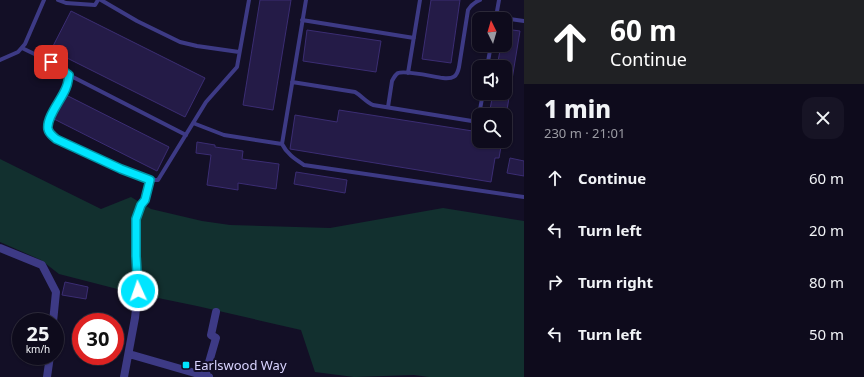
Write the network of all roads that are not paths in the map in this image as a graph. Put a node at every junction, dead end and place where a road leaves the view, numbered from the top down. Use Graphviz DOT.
graph roads {
  1 [pos="44,0"];
  2 [pos="58,0"];
  3 [pos="100,0"];
  4 [pos="249,0"];
  5 [pos="306,0"];
  6 [pos="420,0"];
  7 [pos="480,0"];
  8 [pos="499,0"];
  9 [pos="497,12"];
  10 [pos="302,20"];
  11 [pos="512,20"];
  12 [pos="524,21"];
  13 [pos="414,38"];
  14 [pos="22,48"];
  15 [pos="239,52"];
  16 [pos="0,60"];
  17 [pos="408,73"];
  18 [pos="69,75"];
  19 [pos="292,82"];
  20 [pos="388,107"];
  21 [pos="472,121"];
  22 [pos="193,123"];
  23 [pos="186,135"];
  24 [pos="282,144"];
  25 [pos="150,180"];
  26 [pos="524,197"];
  27 [pos="141,205"];
  28 [pos="0,248"];
  29 [pos="216,312"];
  30 [pos="54,313"];
  31 [pos="129,354"];
  32 [pos="49,365"];
  33 [pos="207,376"];
  34 [pos="47,377"];
  35 [pos="124,377"];
  1 -- 14 [label="lane"];
  2 -- 3 [label="lane"];
  3 -- 15 [label="lane"];
  4 -- 15 [label="lane"];
  5 -- 10 [label="lane"];
  6 -- 13 [label="lane"];
  7 -- 17 [label="lane"];
  8 -- 9 [label="lane"];
  10 -- 13 [label="lane"];
  10 -- 19 [label="lane"];
  11 -- 12 [label="lane"];
  13 -- 17 [label="lane"];
  14 -- 16 [label="lane"];
  14 -- 18 [label="lane"];
  15 -- 22 [label="lane"];
  17 -- 20 [label="lane"];
  18 -- 23 [label="lane"];
  18 -- 25 [label="lane"];
  19 -- 20 [label="lane"];
  19 -- 24 [label="lane"];
  20 -- 21 [label="lane"];
  22 -- 23 [label="lane"];
  22 -- 24 [label="lane"];
  23 -- 25 [label="lane"];
  24 -- 26 [label="lane"];
  25 -- 27 [label="lane"];
  27 -- 31 [label="street"];
  28 -- 30 [label="street"];
  29 -- 33 [label="street"];
  31 -- 33 [label="street"];
  31 -- 35 [label="street"];
  32 -- 34 [label="street"];
}
